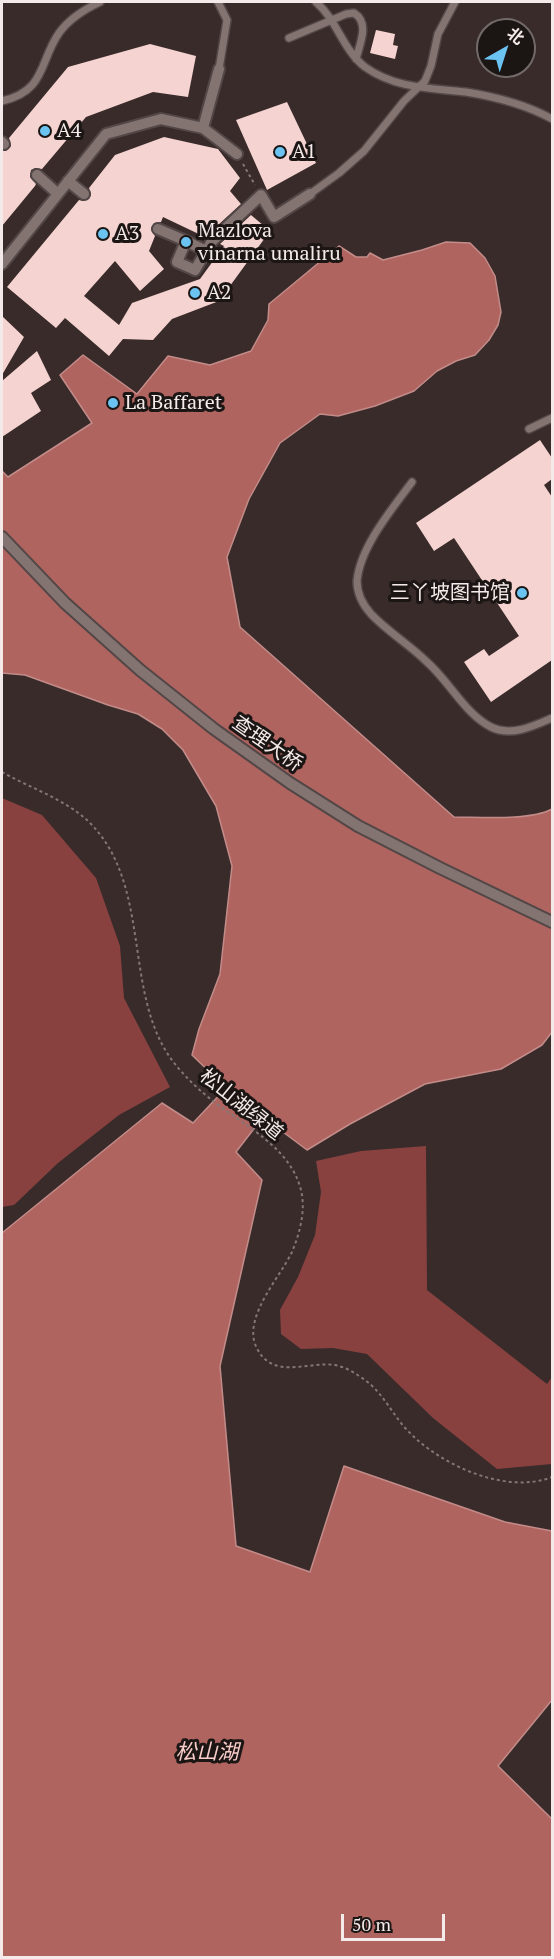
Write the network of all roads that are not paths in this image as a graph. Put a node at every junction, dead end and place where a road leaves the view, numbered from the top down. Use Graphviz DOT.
graph roads {
  1 [pos="100,2"];
  2 [pos="218,2"];
  3 [pos="316,2"];
  4 [pos="454,2"];
  5 [pos="332,20"];
  6 [pos="289,38"];
  7 [pos="356,59"];
  8 [pos="219,69"];
  9 [pos="419,88"];
  10 [pos="2,101"];
  11 [pos="552,119"];
  12 [pos="203,128"];
  13 [pos="237,154"];
  14 [pos="37,175"];
  15 [pos="68,181"];
  16 [pos="58,194"];
  17 [pos="84,194"];
  18 [pos="310,194"];
  19 [pos="158,229"];
  20 [pos="186,241"];
  21 [pos="206,250"];
  22 [pos="2,264"];
  23 [pos="552,418"];
  24 [pos="529,429"];
  25 [pos="412,482"];
  26 [pos="2,537"];
  27 [pos="552,718"];
  28 [pos="552,922"];
  1 -- 10 [label="lane"];
  2 -- 8 [label="lane"];
  3 -- 5 [label="lane"];
  4 -- 9 [label="lane"];
  5 -- 6 [label="lane"];
  5 -- 7 [label="lane"];
  5 -- 7 [label="lane"];
  7 -- 9 [label="lane"];
  8 -- 12 [label="street"];
  9 -- 11 [label="lane"];
  9 -- 18 [label="lane"];
  12 -- 13 [label="street"];
  12 -- 15 [label="street"];
  14 -- 16 [label="street"];
  15 -- 16 [label="street"];
  15 -- 17 [label="street"];
  16 -- 22 [label="street"];
  18 -- 21 [label="street"];
  19 -- 20 [label="street"];
  20 -- 21 [label="street"];
  20 -- 21 [label="street"];
  23 -- 24 [label="lane"];
  25 -- 27 [label="lane"];
  26 -- 28 [label="street, 查理大桥"];
}
